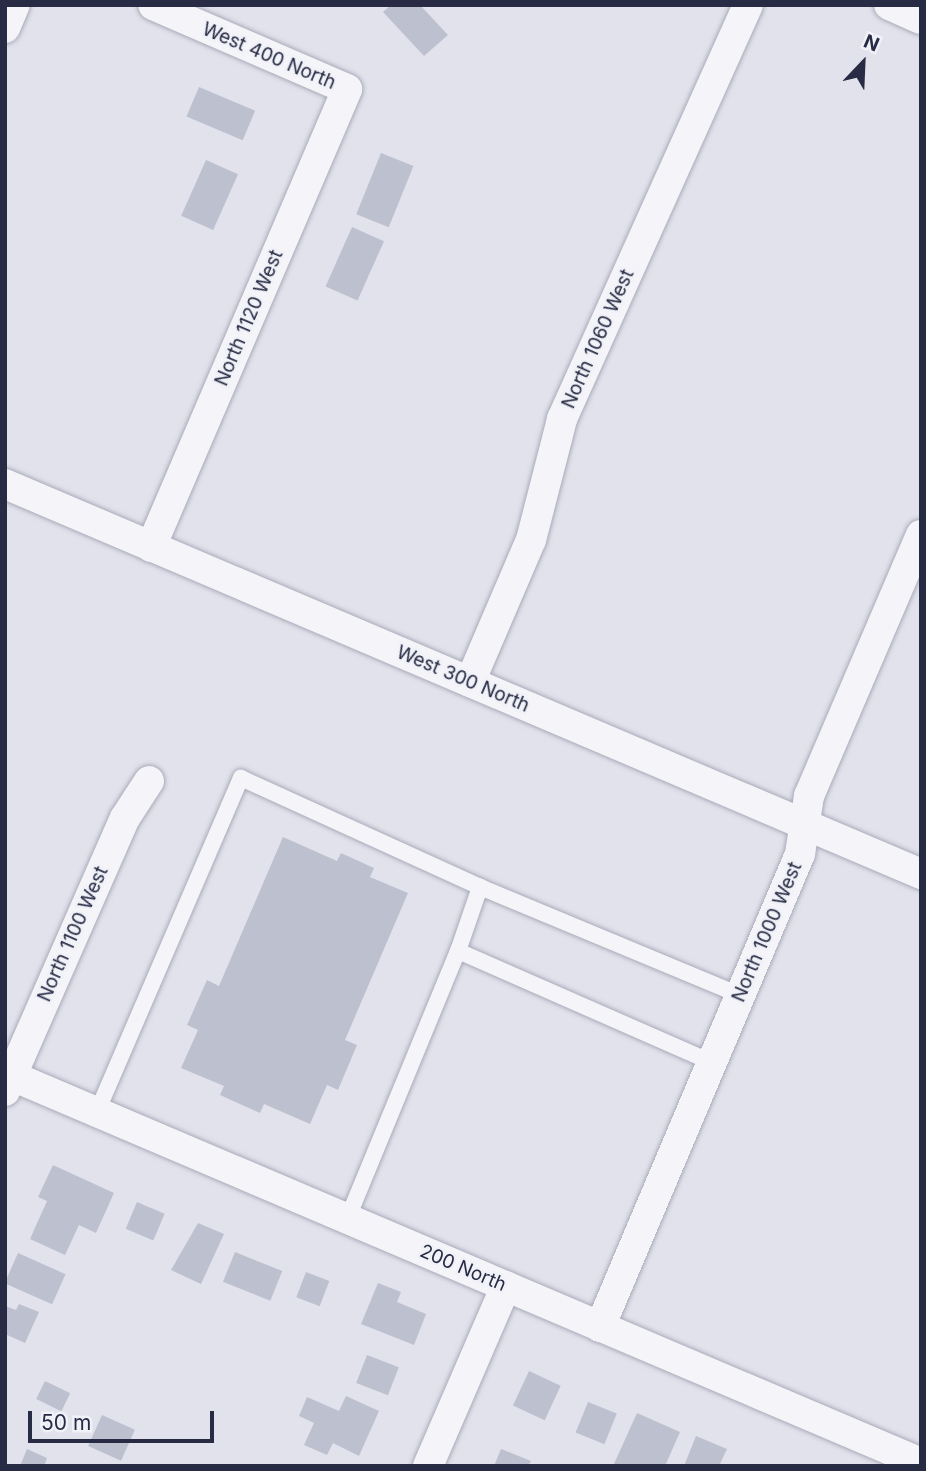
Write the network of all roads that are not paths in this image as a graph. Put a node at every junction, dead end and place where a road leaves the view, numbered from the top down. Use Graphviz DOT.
graph roads {
  1 [pos="15,5"];
  2 [pos="153,5"];
  3 [pos="748,5"];
  4 [pos="889,5"];
  5 [pos="921,19"];
  6 [pos="5,28"];
  7 [pos="347,89"];
  8 [pos="5,484"];
  9 [pos="921,535"];
  10 [pos="151,547"];
  11 [pos="470,682"];
  12 [pos="149,781"];
  13 [pos="803,824"];
  14 [pos="921,874"];
  15 [pos="480,887"];
  16 [pos="458,951"];
  17 [pos="740,995"];
  18 [pos="711,1062"];
  19 [pos="7,1080"];
  20 [pos="97,1112"];
  21 [pos="347,1220"];
  22 [pos="506,1286"];
  23 [pos="600,1327"];
  24 [pos="921,1463"];
  25 [pos="428,1466"];
  1 -- 6 [label="street"];
  2 -- 7 [label="street, West 400 North"];
  3 -- 11 [label="street, North 1060 West"];
  4 -- 5 [label="street"];
  7 -- 10 [label="street, North 1120 West"];
  8 -- 10 [label="street, West 300 North"];
  9 -- 13 [label="street, North 1000 West"];
  10 -- 11 [label="street, West 300 North"];
  11 -- 13 [label="street, West 300 North"];
  12 -- 19 [label="street, North 1100 West"];
  13 -- 14 [label="street, West 300 North"];
  13 -- 17 [label="street, North 1000 West"];
  15 -- 16 [label="lane"];
  15 -- 17 [label="lane"];
  15 -- 20 [label="lane"];
  16 -- 18 [label="lane"];
  16 -- 21 [label="lane"];
  17 -- 18 [label="street, North 1000 West"];
  18 -- 23 [label="street, North 1000 West"];
  19 -- 20 [label="street, 200 North"];
  20 -- 21 [label="street, 200 North"];
  21 -- 22 [label="street, 200 North"];
  22 -- 23 [label="street, 200 North"];
  22 -- 25 [label="street"];
  23 -- 24 [label="street, 200 North"];
}
